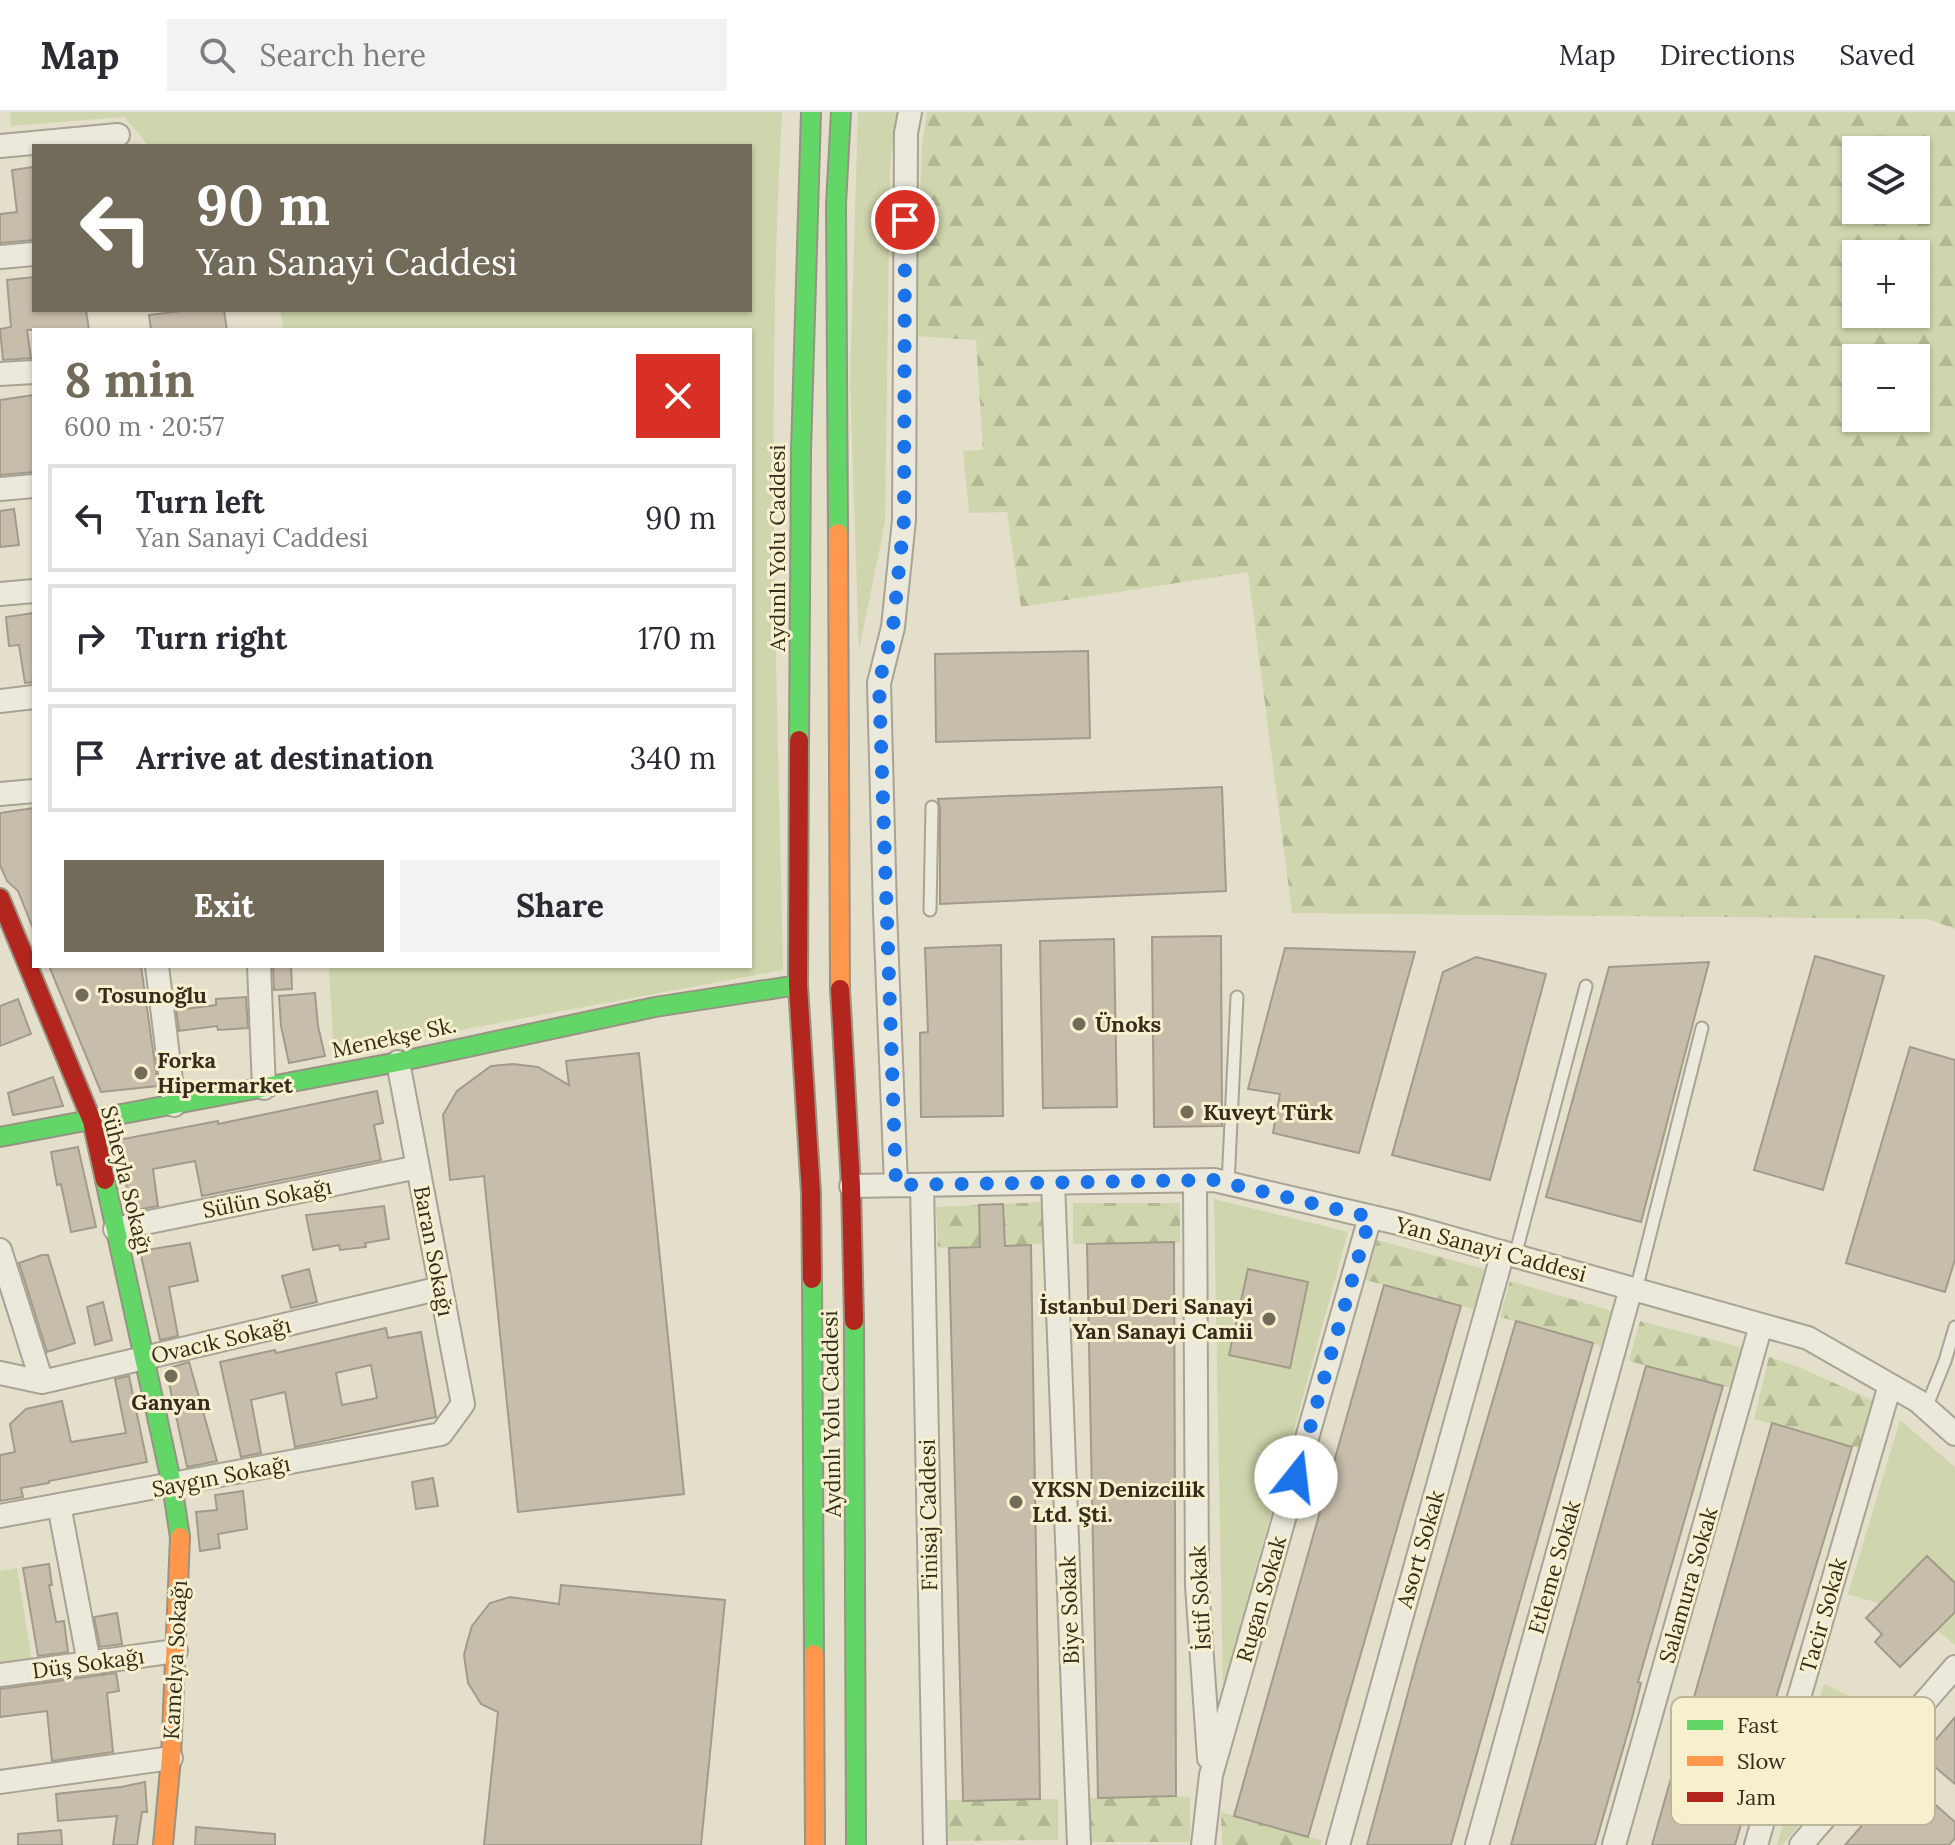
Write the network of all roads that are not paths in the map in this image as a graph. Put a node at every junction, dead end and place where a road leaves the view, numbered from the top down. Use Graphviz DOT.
graph roads {
  1 [pos="811,112"];
  2 [pos="841,112"];
  3 [pos="910,112"];
  4 [pos="118,135"];
  5 [pos="0,146"];
  6 [pos="32,254"];
  7 [pos="0,257"];
  8 [pos="32,372"];
  9 [pos="0,374"];
  10 [pos="32,486"];
  11 [pos="0,489"];
  12 [pos="32,591"];
  13 [pos="0,594"];
  14 [pos="32,697"];
  15 [pos="0,701"];
  16 [pos="32,791"];
  17 [pos="0,794"];
  18 [pos="932,807"];
  19 [pos="0,898"];
  20 [pos="930,910"];
  21 [pos="157,968"];
  22 [pos="259,968"];
  23 [pos="819,983"];
  24 [pos="1586,986"];
  25 [pos="1237,997"];
  26 [pos="1702,1028"];
  27 [pos="398,1062"];
  28 [pos="264,1088"];
  29 [pos="174,1105"];
  30 [pos="92,1121"];
  31 [pos="0,1137"];
  32 [pos="418,1167"];
  33 [pos="1195,1181"];
  34 [pos="1053,1183"];
  35 [pos="1228,1184"];
  36 [pos="896,1185"];
  37 [pos="922,1185"];
  38 [pos="851,1186"];
  39 [pos="1370,1217"];
  40 [pos="115,1229"];
  41 [pos="1509,1254"];
  42 [pos="1,1257"];
  43 [pos="441,1288"];
  44 [pos="1634,1289"];
  45 [pos="1761,1325"];
  46 [pos="1955,1327"];
  47 [pos="144,1358"];
  48 [pos="0,1373"];
  49 [pos="42,1382"];
  50 [pos="1890,1385"];
  51 [pos="1926,1408"];
  52 [pos="441,1434"];
  53 [pos="1955,1434"];
  54 [pos="172,1485"];
  55 [pos="59,1505"];
  56 [pos="0,1516"];
  57 [pos="176,1651"];
  58 [pos="89,1663"];
  59 [pos="1955,1667"];
  60 [pos="0,1675"];
  61 [pos="1799,1697"];
  62 [pos="1929,1697"];
  63 [pos="171,1758"];
  64 [pos="1211,1775"];
  65 [pos="0,1782"];
  66 [pos="1762,1825"];
  67 [pos="1818,1825"];
  68 [pos="163,1845"];
  69 [pos="815,1845"];
  70 [pos="856,1845"];
  71 [pos="935,1845"];
  72 [pos="1079,1845"];
  73 [pos="1203,1845"];
  74 [pos="1338,1845"];
  75 [pos="1477,1845"];
  76 [pos="1614,1845"];
  77 [pos="1756,1845"];
  78 [pos="1801,1845"];
  1 -- 23 [label="main road, Aydınlı Yolu Caddesi"];
  2 -- 23 [label="main road, Aydınlı Yolu Caddesi"];
  3 -- 36 [label="street"];
  4 -- 5 [label="street"];
  6 -- 7 [label="street"];
  8 -- 9 [label="street"];
  10 -- 11 [label="street"];
  12 -- 13 [label="street"];
  14 -- 15 [label="street"];
  16 -- 17 [label="street"];
  18 -- 20 [label="lane"];
  19 -- 30 [label="main road, Süheyla Sokağı"];
  21 -- 29 [label="street"];
  22 -- 28 [label="street"];
  23 -- 27 [label="main road, Menekşe Sk."];
  23 -- 38 [label="main road, Aydınlı Yolu Caddesi"];
  23 -- 69 [label="main road, Aydınlı Yolu Caddesi"];
  24 -- 41 [label="lane"];
  25 -- 35 [label="lane"];
  26 -- 44 [label="lane"];
  27 -- 28 [label="main road, Menekşe Sk."];
  27 -- 32 [label="street, Baran Sokağı"];
  28 -- 29 [label="main road, Menekşe Sk."];
  29 -- 30 [label="main road, Menekşe Sk."];
  30 -- 31 [label="main road, Menekşe Sk."];
  30 -- 40 [label="main road, Süheyla Sokağı"];
  32 -- 40 [label="street, Sülün Sokağı"];
  32 -- 43 [label="street, Baran Sokağı"];
  33 -- 34 [label="street, Yan Sanayi Caddesi"];
  33 -- 35 [label="street, Yan Sanayi Caddesi"];
  33 -- 64 [label="street, İstif Sokak"];
  34 -- 37 [label="street, Yan Sanayi Caddesi"];
  34 -- 72 [label="street, Biye Sokak"];
  35 -- 39 [label="street, Yan Sanayi Caddesi"];
  36 -- 37 [label="street, Yan Sanayi Caddesi"];
  36 -- 38 [label="street, Yan Sanayi Caddesi"];
  37 -- 71 [label="street, Finisaj Caddesi"];
  38 -- 70 [label="main road, Aydınlı Yolu Caddesi"];
  39 -- 41 [label="street, Yan Sanayi Caddesi"];
  39 -- 64 [label="street, Rugan Sokak"];
  40 -- 47 [label="main road, Süheyla Sokağı"];
  41 -- 44 [label="street, Yan Sanayi Caddesi"];
  41 -- 74 [label="street, Asort Sokak"];
  42 -- 49 [label="street"];
  43 -- 47 [label="street, Ovacık Sokağı"];
  43 -- 52 [label="street, Baran Sokağı"];
  44 -- 45 [label="street, Yan Sanayi Caddesi"];
  44 -- 75 [label="street, Etleme Sokak"];
  45 -- 50 [label="street, Yan Sanayi Caddesi"];
  45 -- 76 [label="street, Salamura Sokak"];
  46 -- 51 [label="lane"];
  47 -- 49 [label="street, Ovacık Sokağı"];
  47 -- 54 [label="main road, Süheyla Sokağı"];
  48 -- 49 [label="street, Ovacık Sokağı"];
  50 -- 51 [label="street, Yan Sanayi Caddesi"];
  50 -- 61 [label="street, Tacir Sokak"];
  51 -- 53 [label="street, Yan Sanayi Caddesi"];
  52 -- 54 [label="street, Saygın Sokağı"];
  54 -- 55 [label="street, Saygın Sokağı"];
  54 -- 57 [label="main road, Kamelya Sokağı"];
  55 -- 56 [label="street, Saygın Sokağı"];
  55 -- 58 [label="street"];
  57 -- 58 [label="street, Düş Sokağı"];
  57 -- 63 [label="main road, Kamelya Sokağı"];
  58 -- 60 [label="street, Düş Sokağı"];
  59 -- 62 [label="street"];
  63 -- 65 [label="street, Kamelya Sokağı"];
  63 -- 68 [label="main road"];
  64 -- 73 [label="street, Rugan Sokak"];
  66 -- 77 [label="street, Tacir Sokak"];
  67 -- 78 [label="street"];
}
